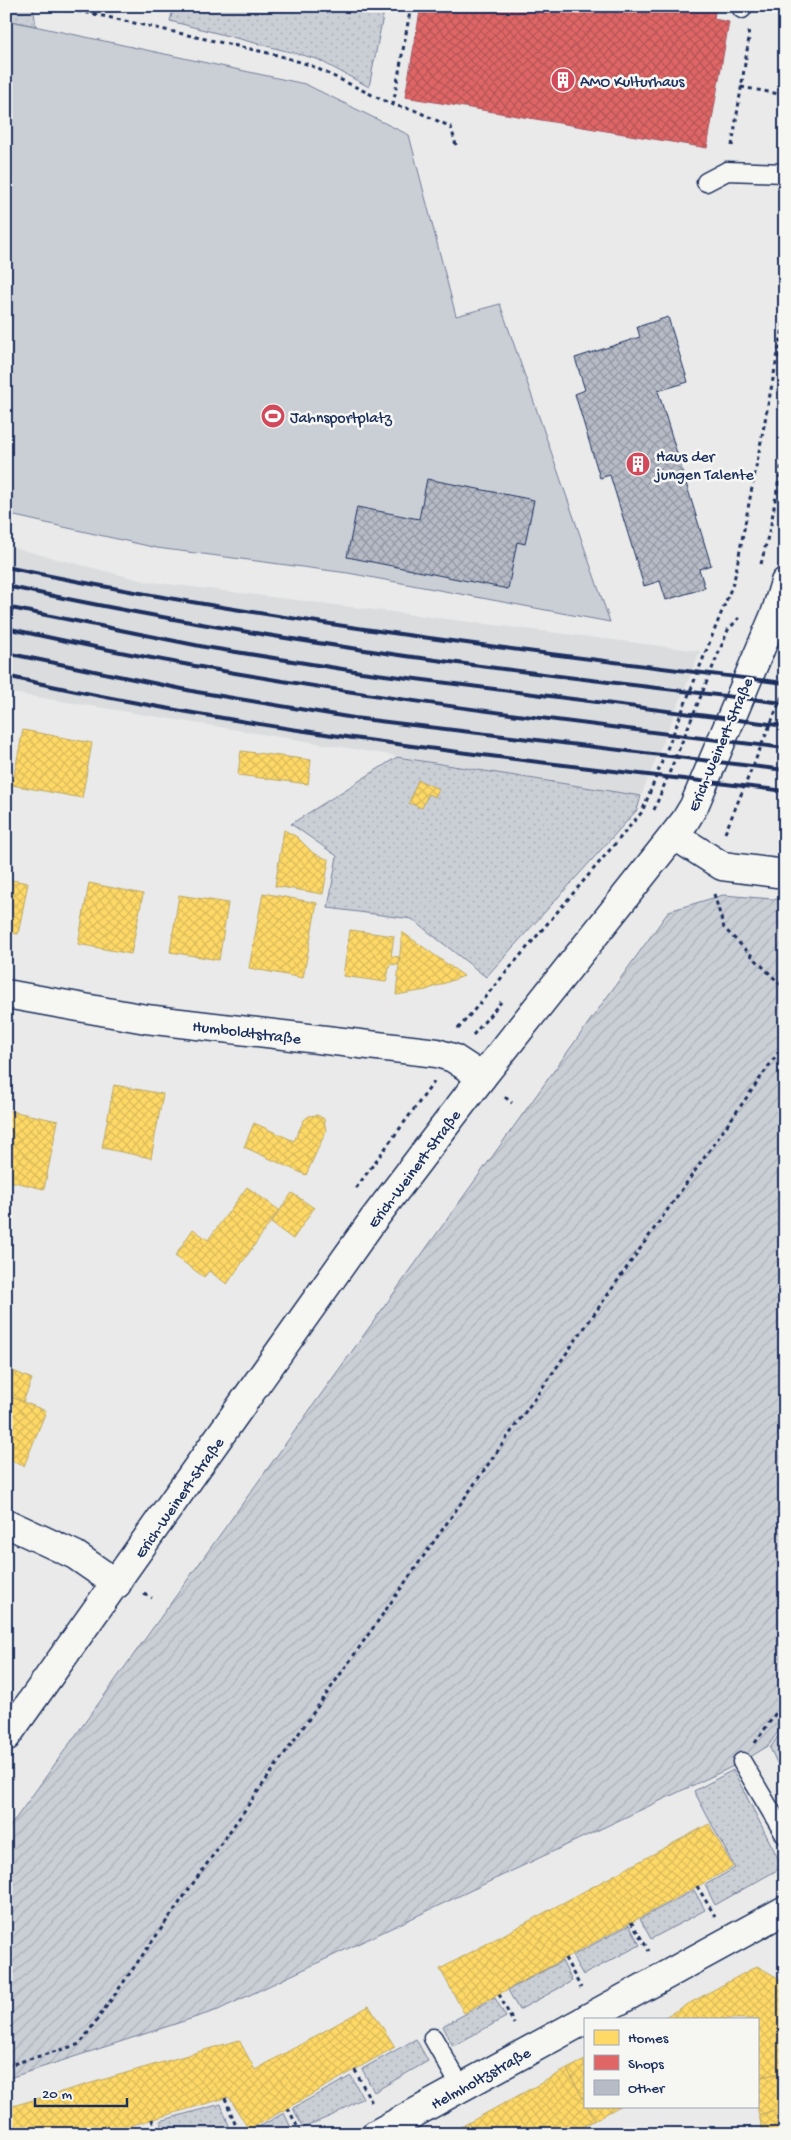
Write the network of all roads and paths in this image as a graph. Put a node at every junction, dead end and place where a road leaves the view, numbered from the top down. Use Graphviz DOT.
graph roads {
  1 [pos="46,6"];
  2 [pos="96,6"];
  3 [pos="411,6"];
  4 [pos="94,14"];
  5 [pos="749,38"];
  6 [pos="741,88"];
  7 [pos="785,94"];
  8 [pos="394,105"];
  9 [pos="732,142"];
  10 [pos="457,149"];
  11 [pos="785,173"];
  12 [pos="706,182"];
  13 [pos="785,317"];
  14 [pos="785,445"];
  15 [pos="760,567"];
  16 [pos="785,582"];
  17 [pos="741,617"];
  18 [pos="785,689"];
  19 [pos="653,813"];
  20 [pos="726,833"];
  21 [pos="675,836"];
  22 [pos="785,874"];
  23 [pos="715,898"];
  24 [pos="785,989"];
  25 [pos="6,994"];
  26 [pos="785,1043"];
  27 [pos="437,1053"];
  28 [pos="482,1077"];
  29 [pos="6,1522"];
  30 [pos="117,1584"];
  31 [pos="785,1700"];
  32 [pos="6,1737"];
  33 [pos="742,1762"];
  34 [pos="785,1835"];
  35 [pos="785,1910"];
  36 [pos="499,1994"];
  37 [pos="588,2018"];
  38 [pos="584,2020"];
  39 [pos="433,2038"];
  40 [pos="528,2051"];
  41 [pos="6,2066"];
  42 [pos="354,2070"];
  43 [pos="461,2087"];
  44 [pos="225,2098"];
  45 [pos="288,2108"];
  46 [pos="152,2120"];
  47 [pos="381,2131"];
  48 [pos="156,2134"];
  49 [pos="239,2134"];
  50 [pos="302,2134"];
  1 -- 4 [label="path"];
  2 -- 4 [label="path"];
  3 -- 8 [label="path"];
  4 -- 8 [label="path"];
  5 -- 6 [label="path"];
  6 -- 7 [label="path"];
  6 -- 9 [label="path"];
  8 -- 10 [label="path"];
  11 -- 12 [label="lane"];
  13 -- 27 [label="path"];
  14 -- 15 [label="path"];
  16 -- 21 [label="main road, Erich-Weinert-Straße"];
  17 -- 19 [label="path"];
  18 -- 20 [label="path"];
  21 -- 22 [label="main road"];
  21 -- 28 [label="main road, Erich-Weinert-Straße"];
  23 -- 24 [label="path"];
  25 -- 27 [label="main road, Humboldtstraße"];
  26 -- 41 [label="path"];
  27 -- 28 [label="main road, Humboldtstraße"];
  28 -- 30 [label="main road, Erich-Weinert-Straße"];
  29 -- 30 [label="main road"];
  30 -- 32 [label="main road, Erich-Weinert-Straße"];
  31 -- 33 [label="path"];
  33 -- 34 [label="lane"];
  35 -- 37 [label="main road, Helmholtzstraße"];
  36 -- 40 [label="path"];
  38 -- 40 [label="main road, Helmholtzstraße"];
  39 -- 43 [label="lane"];
  40 -- 43 [label="main road, Helmholtzstraße"];
  42 -- 47 [label="path"];
  43 -- 47 [label="main road, Helmholtzstraße"];
  44 -- 49 [label="path"];
  45 -- 50 [label="path"];
  46 -- 48 [label="path"];
}
